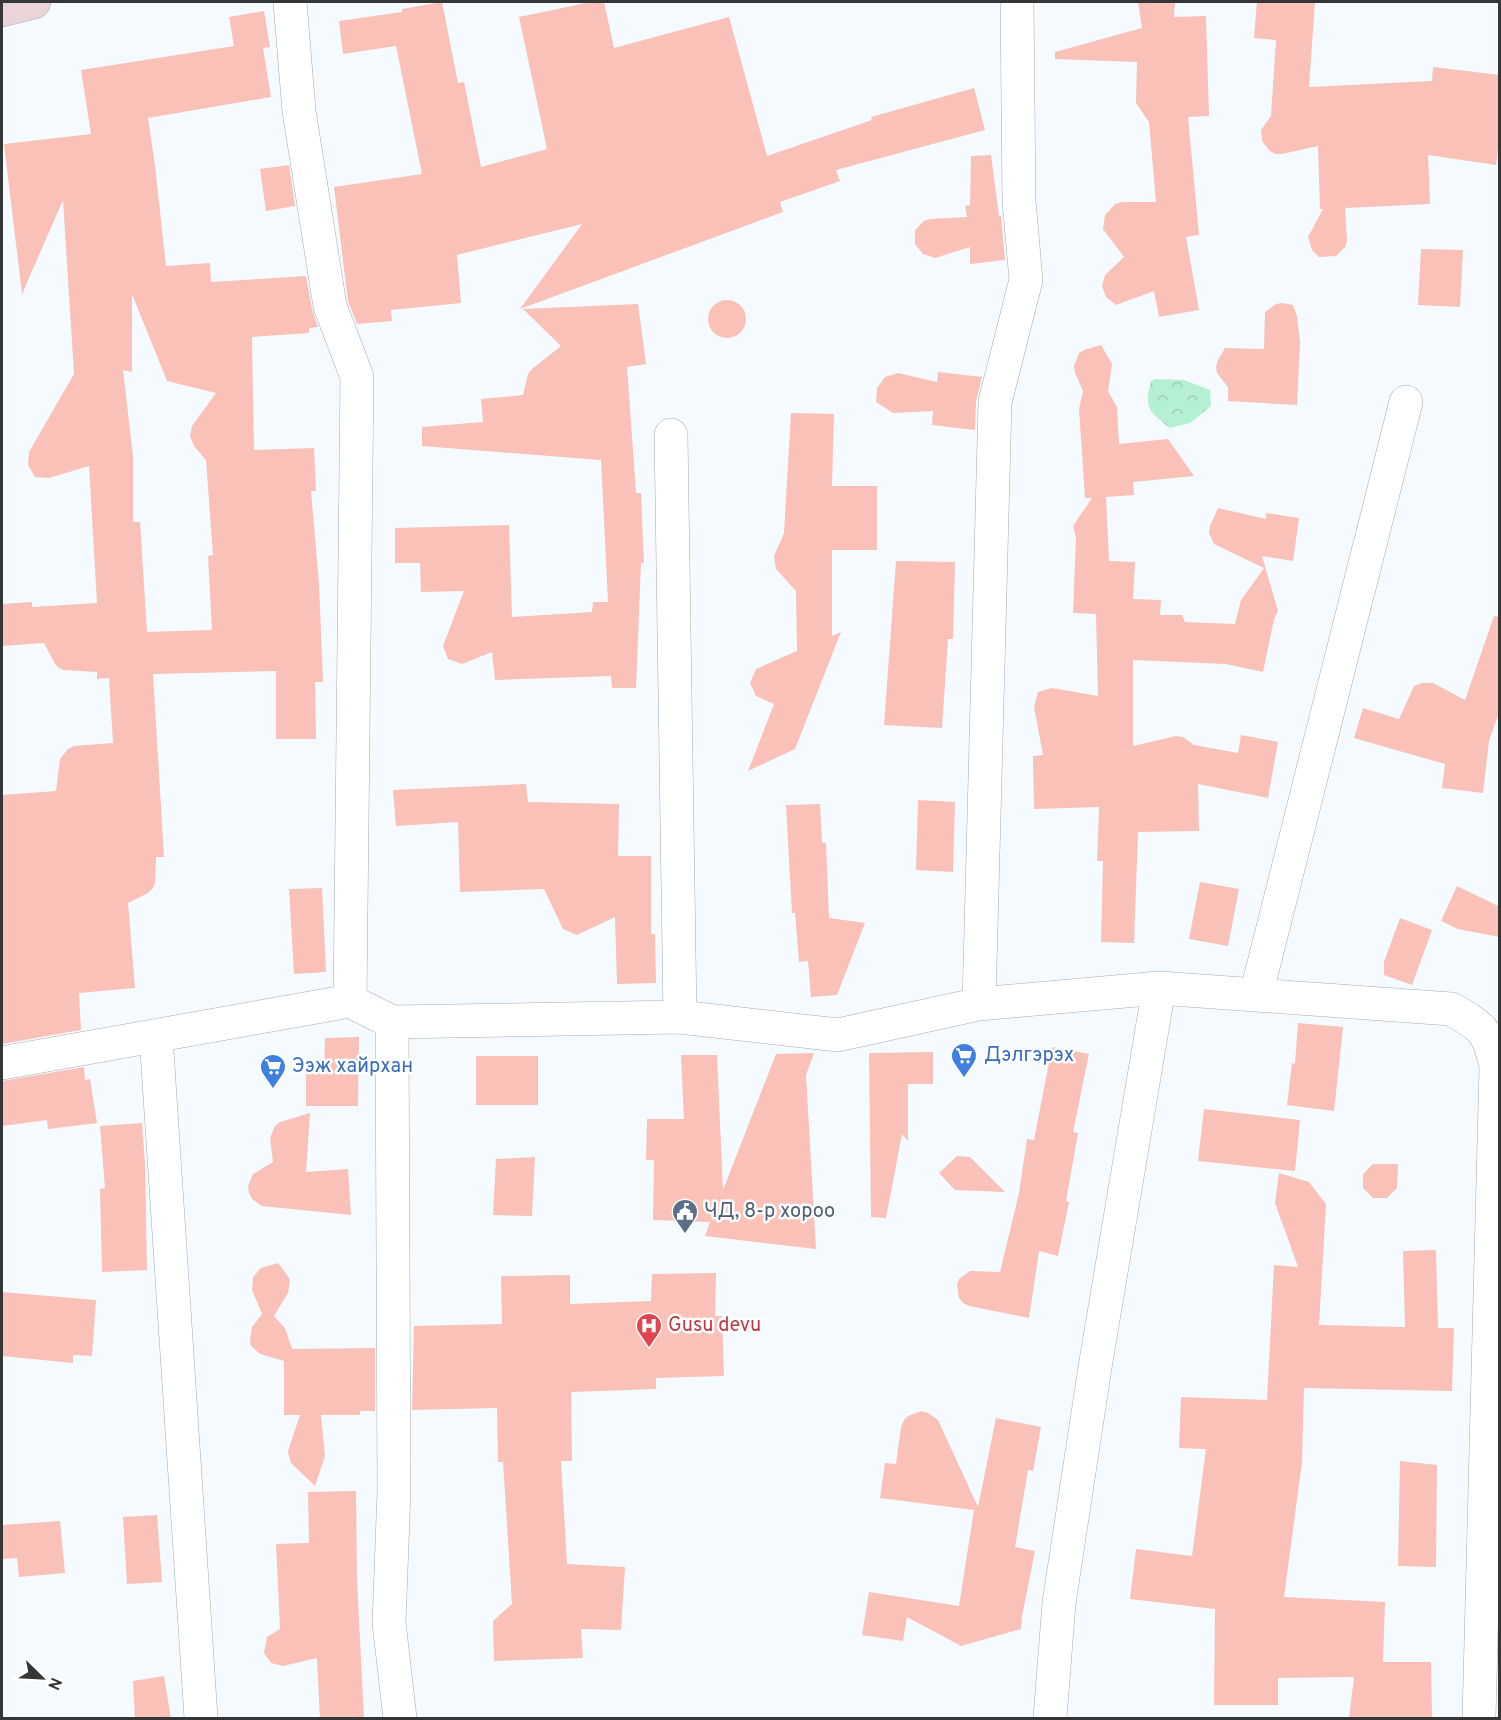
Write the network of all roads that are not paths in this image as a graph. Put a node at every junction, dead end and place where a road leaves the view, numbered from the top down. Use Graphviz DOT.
graph roads {
  1 [pos="34,2"];
  2 [pos="290,2"];
  3 [pos="1017,2"];
  4 [pos="2,10"];
  5 [pos="1406,402"];
  6 [pos="671,435"];
  7 [pos="1159,988"];
  8 [pos="1256,995"];
  9 [pos="350,1001"];
  10 [pos="979,1004"];
  11 [pos="680,1017"];
  12 [pos="392,1022"];
  13 [pos="156,1035"];
  14 [pos="2,1063"];
  15 [pos="201,1719"];
  16 [pos="400,1719"];
  17 [pos="1050,1719"];
  18 [pos="1479,1719"];
  1 -- 4 [label="main road"];
  2 -- 9 [label="street"];
  3 -- 10 [label="street"];
  5 -- 8 [label="street"];
  6 -- 11 [label="street"];
  7 -- 8 [label="street"];
  7 -- 10 [label="street"];
  7 -- 17 [label="street"];
  8 -- 18 [label="street"];
  9 -- 12 [label="street"];
  9 -- 13 [label="street"];
  10 -- 11 [label="street"];
  11 -- 12 [label="street"];
  12 -- 16 [label="street"];
  13 -- 14 [label="street"];
  13 -- 15 [label="street"];
}
